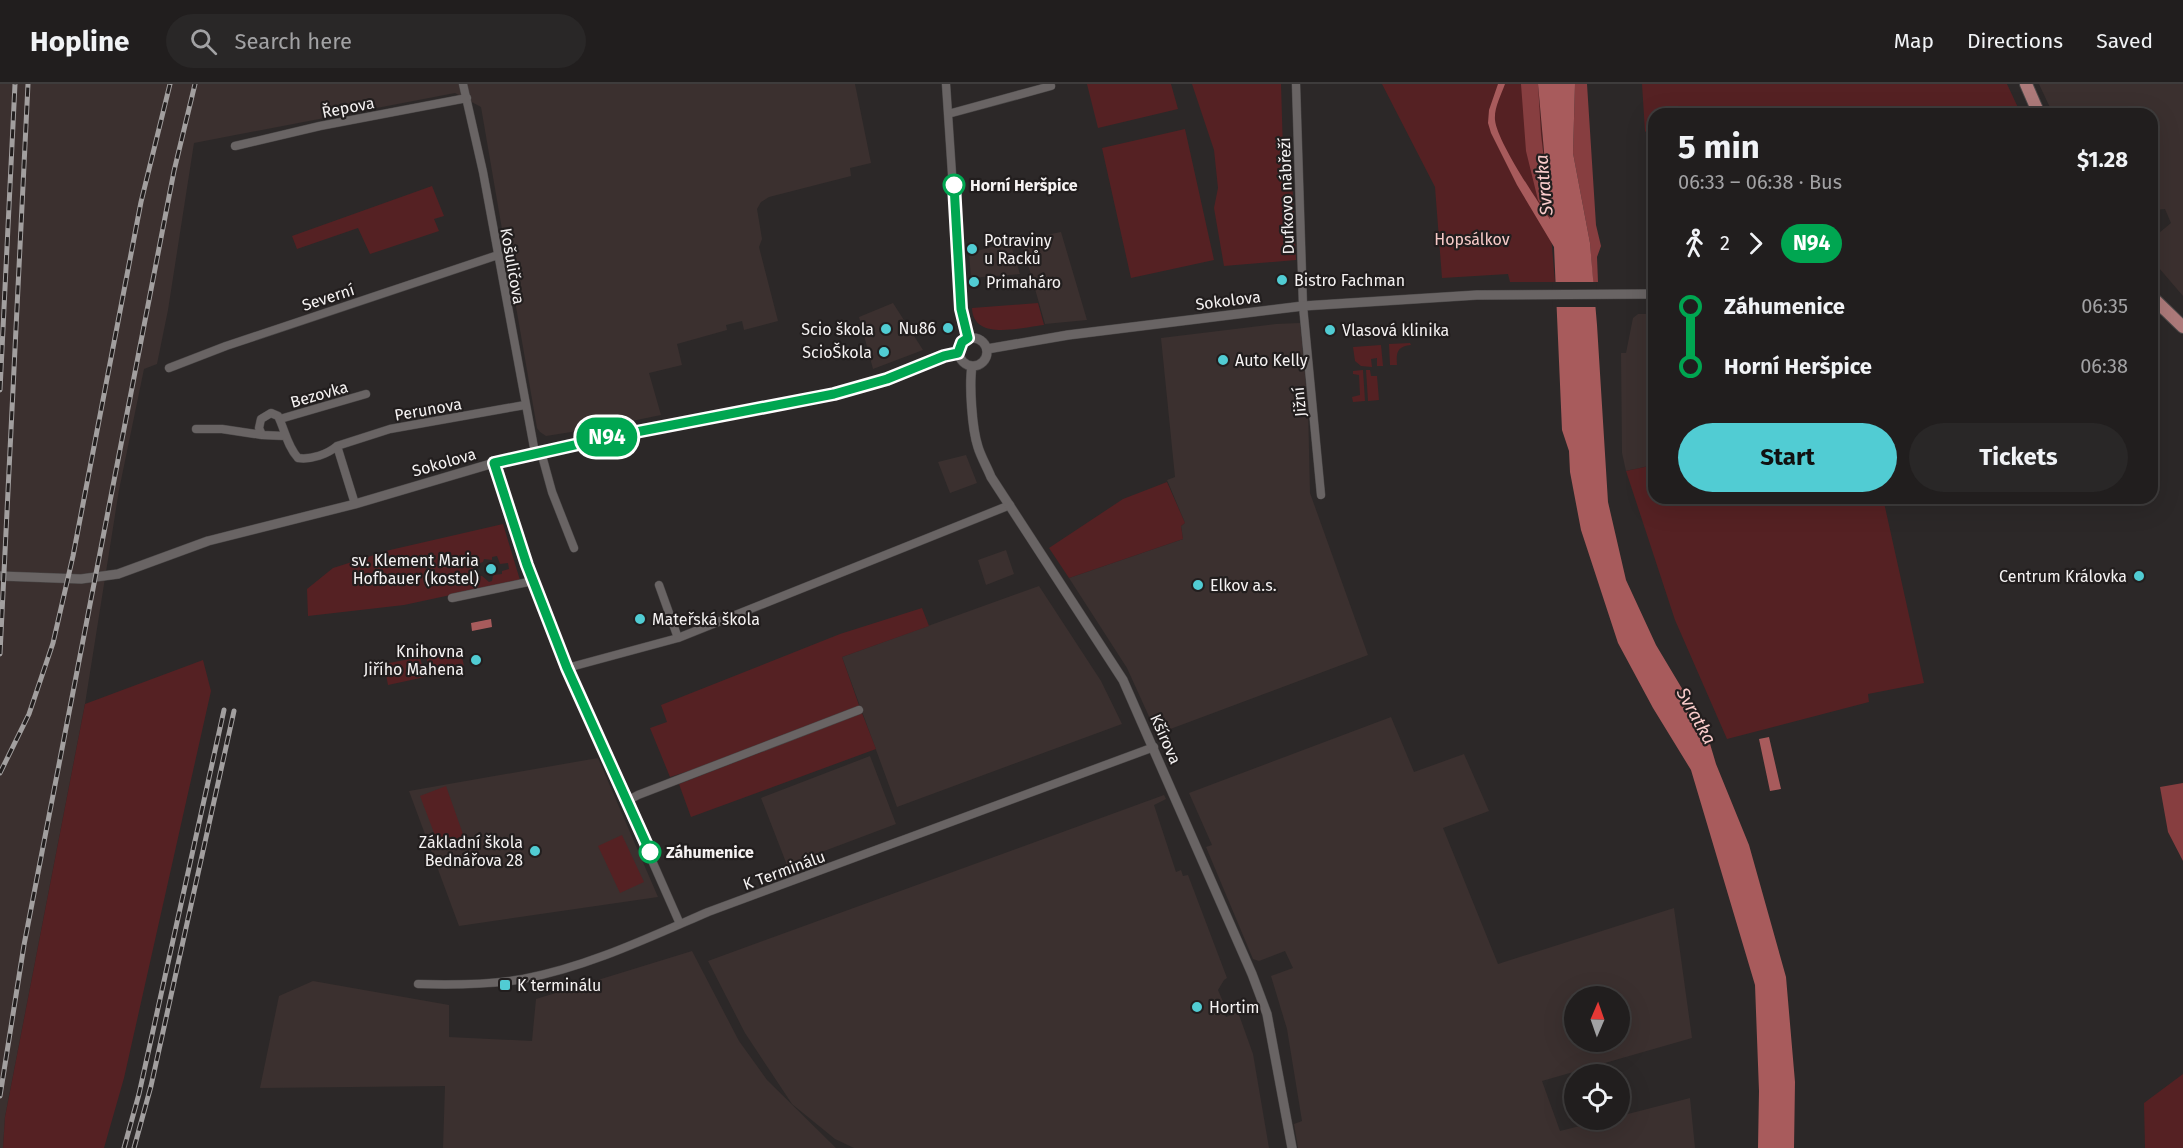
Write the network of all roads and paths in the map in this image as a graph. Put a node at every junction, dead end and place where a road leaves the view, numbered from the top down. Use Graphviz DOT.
graph roads {
  1 [pos="463,84"];
  2 [pos="946,84"];
  3 [pos="1296,84"];
  4 [pos="2026,84"];
  5 [pos="1051,86"];
  6 [pos="466,98"];
  7 [pos="2036,108"];
  8 [pos="948,114"];
  9 [pos="235,146"];
  10 [pos="498,255"];
  11 [pos="1648,294"];
  12 [pos="2158,303"];
  13 [pos="1303,306"];
  14 [pos="2183,327"];
  15 [pos="968,338"];
  16 [pos="987,349"];
  17 [pos="958,353"];
  18 [pos="972,366"];
  19 [pos="169,368"];
  20 [pos="366,394"];
  21 [pos="525,405"];
  22 [pos="280,419"];
  23 [pos="196,429"];
  24 [pos="262,435"];
  25 [pos="285,436"];
  26 [pos="337,446"];
  27 [pos="538,452"];
  28 [pos="494,463"];
  29 [pos="1321,495"];
  30 [pos="355,504"];
  31 [pos="1010,505"];
  32 [pos="574,548"];
  33 [pos="5,575"];
  34 [pos="533,581"];
  35 [pos="659,585"];
  36 [pos="452,598"];
  37 [pos="678,638"];
  38 [pos="567,668"];
  39 [pos="859,710"];
  40 [pos="1154,747"];
  41 [pos="627,801"];
  42 [pos="680,924"];
  43 [pos="418,984"];
  44 [pos="1292,1148"];
  1 -- 6 [label="street, Košuličova"];
  2 -- 8 [label="street"];
  3 -- 13 [label="street, Dufkovo nábřeží"];
  4 -- 7 [label="main road"];
  5 -- 8 [label="street"];
  6 -- 9 [label="street, Řepova"];
  6 -- 10 [label="street, Košuličova"];
  8 -- 15 [label="street"];
  10 -- 19 [label="street, Severní"];
  10 -- 21 [label="street, Košuličova"];
  11 -- 13 [label="street, Sokolova"];
  12 -- 14 [label="main road"];
  13 -- 16 [label="street, Sokolova"];
  13 -- 29 [label="street, Jižní"];
  15 -- 16 [label="street"];
  15 -- 17 [label="street"];
  16 -- 18 [label="street"];
  17 -- 18 [label="street"];
  17 -- 27 [label="street, Sokolova"];
  18 -- 31 [label="street, Kšírova"];
  20 -- 22 [label="street, Bezovka"];
  21 -- 26 [label="street, Perunova"];
  21 -- 27 [label="street, Košuličova"];
  22 -- 24 [label="street"];
  22 -- 25 [label="street, Perunova"];
  23 -- 24 [label="street"];
  24 -- 25 [label="street"];
  25 -- 26 [label="street, Perunova"];
  26 -- 30 [label="street"];
  27 -- 28 [label="street, Sokolova"];
  27 -- 32 [label="street, Košuličova"];
  28 -- 30 [label="street, Sokolova"];
  28 -- 34 [label="street"];
  30 -- 33 [label="street, Sokolova"];
  31 -- 37 [label="street"];
  31 -- 40 [label="street, Kšírova"];
  34 -- 36 [label="street"];
  34 -- 38 [label="street"];
  35 -- 37 [label="street"];
  37 -- 38 [label="street"];
  38 -- 41 [label="street"];
  39 -- 41 [label="street"];
  40 -- 42 [label="street, K Terminálu"];
  40 -- 44 [label="street, Kšírova"];
  41 -- 42 [label="street"];
  42 -- 43 [label="street, K Terminálu"];
}
